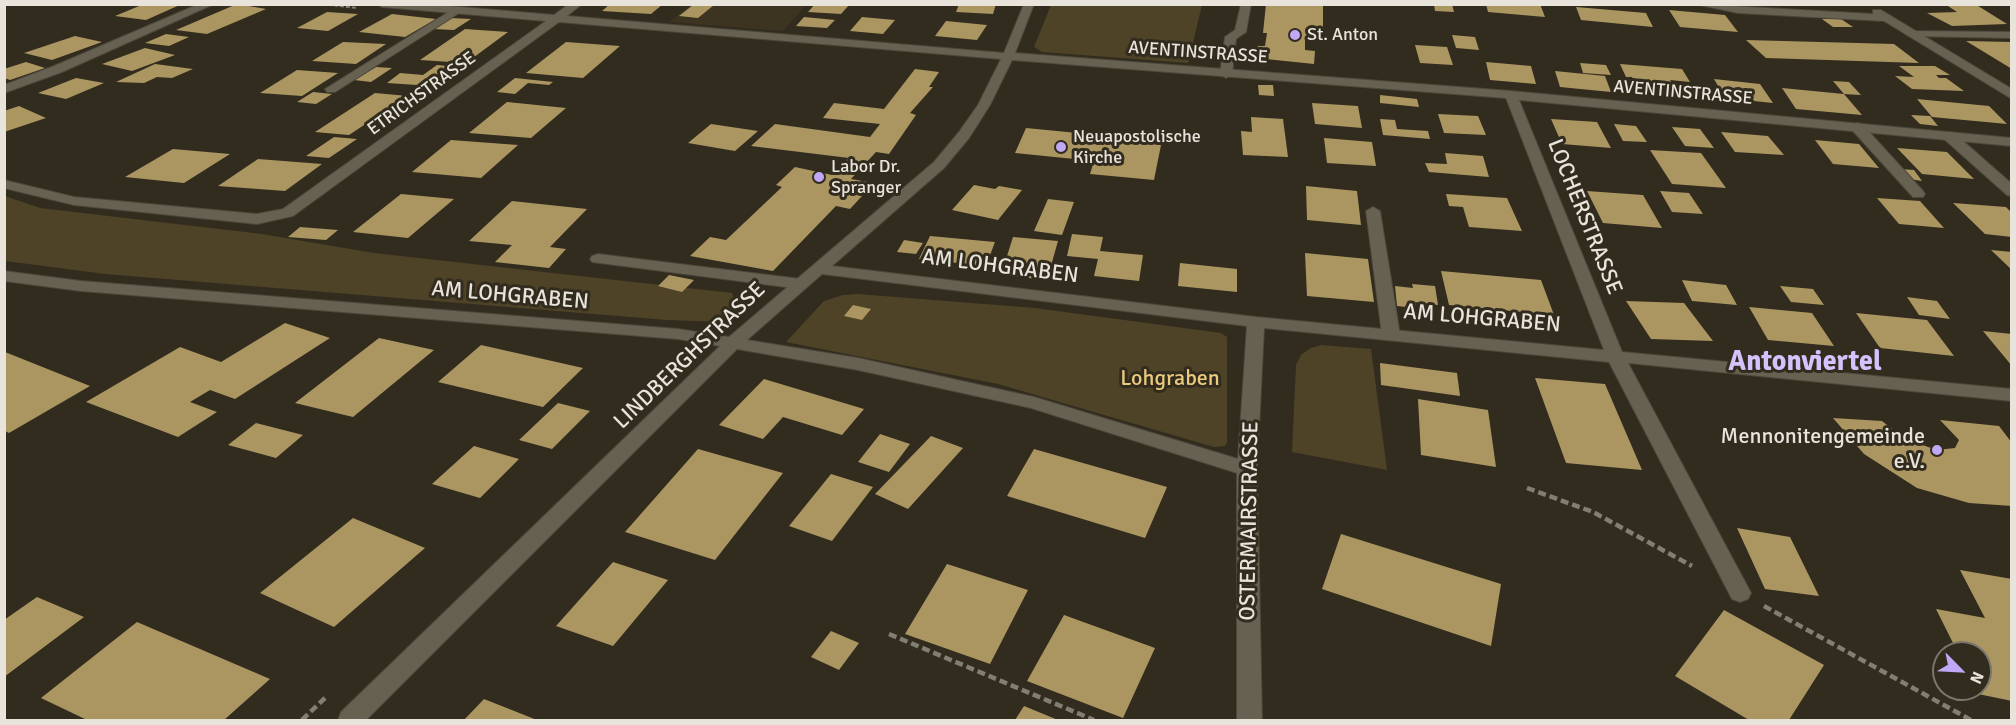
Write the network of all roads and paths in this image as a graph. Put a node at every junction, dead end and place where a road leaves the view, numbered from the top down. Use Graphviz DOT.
graph roads {
  1 [pos="209,4"];
  2 [pos="322,4"];
  3 [pos="382,4"];
  4 [pos="577,4"];
  5 [pos="1029,4"];
  6 [pos="1246,4"];
  7 [pos="1700,4"];
  8 [pos="1866,4"];
  9 [pos="360,8"];
  10 [pos="455,11"];
  11 [pos="1887,18"];
  12 [pos="556,20"];
  13 [pos="1912,34"];
  14 [pos="2012,35"];
  15 [pos="1008,57"];
  16 [pos="1226,74"];
  17 [pos="4,89"];
  18 [pos="331,89"];
  19 [pos="1510,95"];
  20 [pos="2012,95"];
  21 [pos="1857,127"];
  22 [pos="1949,136"];
  23 [pos="2012,141"];
  24 [pos="4,184"];
  25 [pos="2012,192"];
  26 [pos="1918,194"];
  27 [pos="1373,211"];
  28 [pos="598,259"];
  29 [pos="817,270"];
  30 [pos="4,276"];
  31 [pos="801,284"];
  32 [pos="1256,322"];
  33 [pos="1391,335"];
  34 [pos="732,344"];
  35 [pos="1615,356"];
  36 [pos="2012,395"];
  37 [pos="1247,469"];
  38 [pos="1527,488"];
  39 [pos="1740,593"];
  40 [pos="889,634"];
  41 [pos="328,694"];
  42 [pos="302,720"];
  43 [pos="350,720"];
  44 [pos="1094,720"];
  45 [pos="1249,720"];
  46 [pos="1971,720"];
  1 -- 17 [label="street"];
  2 -- 9 [label="path"];
  3 -- 10 [label="street, AVENTINSTRASSE"];
  4 -- 12 [label="street, ETRICHSTRASSE"];
  5 -- 15 [label="street, LINDBERGHSTRASSE"];
  6 -- 16 [label="street"];
  7 -- 11 [label="street"];
  8 -- 11 [label="street"];
  10 -- 12 [label="street, AVENTINSTRASSE"];
  10 -- 18 [label="street"];
  11 -- 13 [label="street"];
  12 -- 15 [label="street, AVENTINSTRASSE"];
  12 -- 24 [label="street, ETRICHSTRASSE"];
  13 -- 14 [label="street"];
  13 -- 20 [label="street"];
  15 -- 16 [label="street, AVENTINSTRASSE"];
  15 -- 29 [label="street, LINDBERGHSTRASSE"];
  16 -- 19 [label="street, AVENTINSTRASSE"];
  19 -- 21 [label="street, AVENTINSTRASSE"];
  19 -- 35 [label="street, LOCHERSTRASSE"];
  21 -- 22 [label="street, AVENTINSTRASSE"];
  21 -- 26 [label="street"];
  22 -- 23 [label="street, AVENTINSTRASSE"];
  22 -- 25 [label="street"];
  27 -- 33 [label="street"];
  28 -- 31 [label="street"];
  29 -- 31 [label="street, LINDBERGHSTRASSE"];
  29 -- 32 [label="street, AM LOHGRABEN"];
  30 -- 34 [label="street, AM LOHGRABEN"];
  31 -- 34 [label="street, LINDBERGHSTRASSE"];
  32 -- 33 [label="street, AM LOHGRABEN"];
  32 -- 37 [label="street, OSTERMAIRSTRASSE"];
  33 -- 35 [label="street, AM LOHGRABEN"];
  34 -- 37 [label="street, AM LOHGRABEN"];
  34 -- 43 [label="street, LINDBERGHSTRASSE"];
  35 -- 36 [label="street, AM LOHGRABEN"];
  35 -- 39 [label="street"];
  37 -- 45 [label="street, OSTERMAIRSTRASSE"];
  38 -- 39 [label="path"];
  39 -- 46 [label="path"];
  40 -- 44 [label="path"];
  41 -- 42 [label="path"];
}
